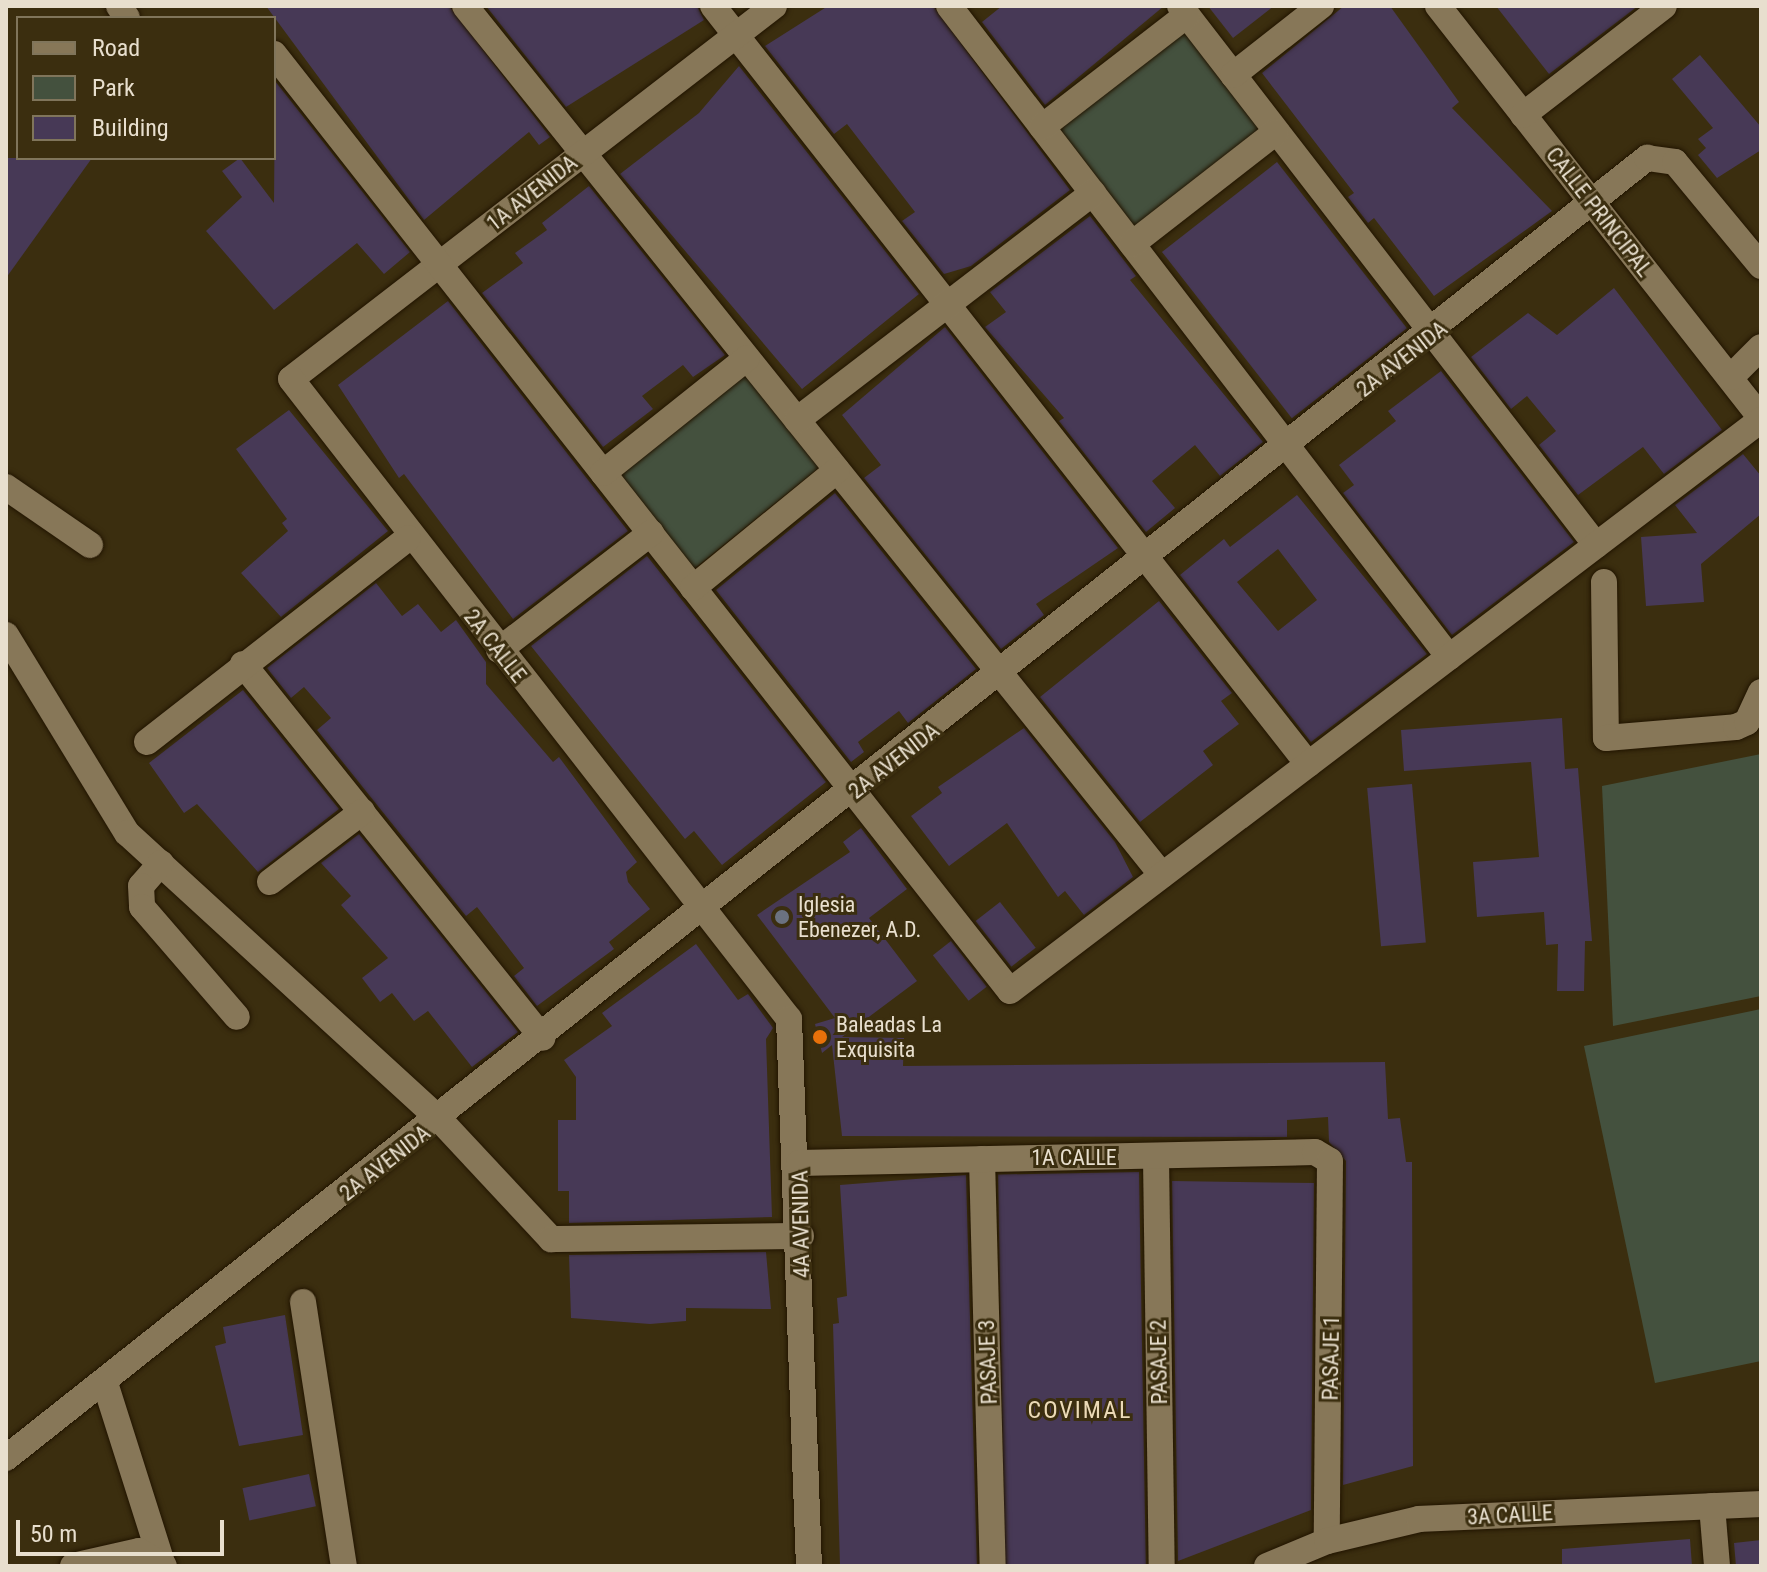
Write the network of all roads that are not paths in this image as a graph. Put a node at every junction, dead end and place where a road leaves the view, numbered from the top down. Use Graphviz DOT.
graph roads {
  1 [pos="465,6"];
  2 [pos="713,6"];
  3 [pos="774,6"];
  4 [pos="949,6"];
  5 [pos="1321,6"];
  6 [pos="1438,6"];
  7 [pos="1664,6"];
  8 [pos="1183,11"];
  9 [pos="736,35"];
  10 [pos="276,57"];
  11 [pos="1233,75"];
  12 [pos="1523,115"];
  13 [pos="1042,127"];
  14 [pos="1276,132"];
  15 [pos="583,153"];
  16 [pos="1093,193"];
  17 [pos="1594,207"];
  18 [pos="1132,244"];
  19 [pos="439,265"];
  20 [pos="1761,266"];
  21 [pos="948,305"];
  22 [pos="1432,336"];
  23 [pos="1761,347"];
  24 [pos="747,358"];
  25 [pos="1731,377"];
  26 [pos="291,379"];
  27 [pos="1761,419"];
  28 [pos="797,420"];
  29 [pos="1289,448"];
  30 [pos="837,470"];
  31 [pos="603,473"];
  32 [pos="6,487"];
  33 [pos="651,533"];
  34 [pos="408,538"];
  35 [pos="90,545"];
  36 [pos="1596,545"];
  37 [pos="1148,560"];
  38 [pos="1604,582"];
  39 [pos="693,588"];
  40 [pos="6,635"];
  41 [pos="499,650"];
  42 [pos="1449,657"];
  43 [pos="243,664"];
  44 [pos="1002,676"];
  45 [pos="1761,692"];
  46 [pos="1754,721"];
  47 [pos="147,742"];
  48 [pos="1308,764"];
  49 [pos="854,793"];
  50 [pos="362,812"];
  51 [pos="161,863"];
  52 [pos="1162,875"];
  53 [pos="270,882"];
  54 [pos="704,912"];
  55 [pos="237,1017"];
  56 [pos="543,1038"];
  57 [pos="440,1120"];
  58 [pos="1156,1158"];
  59 [pos="982,1159"];
  60 [pos="799,1163"];
  61 [pos="1334,1176"];
  62 [pos="801,1236"];
  63 [pos="303,1302"];
  64 [pos="105,1383"];
  65 [pos="6,1458"];
  66 [pos="1761,1504"];
  67 [pos="1712,1506"];
  68 [pos="1327,1541"];
  69 [pos="163,1564"];
  70 [pos="73,1566"];
  71 [pos="344,1566"];
  72 [pos="809,1566"];
  73 [pos="993,1566"];
  74 [pos="1162,1566"];
  75 [pos="1267,1566"];
  76 [pos="1717,1566"];
  1 -- 15 [label="street"];
  2 -- 9 [label="street"];
  3 -- 9 [label="street, 1A AVENIDA"];
  4 -- 13 [label="street"];
  5 -- 11 [label="street"];
  6 -- 12 [label="street, CALLE PRINCIPAL"];
  7 -- 12 [label="street"];
  8 -- 11 [label="street"];
  8 -- 13 [label="street"];
  9 -- 15 [label="street, 1A AVENIDA"];
  9 -- 21 [label="street"];
  10 -- 19 [label="street"];
  11 -- 14 [label="street"];
  12 -- 17 [label="street, CALLE PRINCIPAL"];
  13 -- 16 [label="street"];
  14 -- 18 [label="street"];
  14 -- 22 [label="street"];
  15 -- 19 [label="street, 1A AVENIDA"];
  15 -- 24 [label="street"];
  16 -- 18 [label="street"];
  16 -- 21 [label="street"];
  17 -- 20 [label="street, 2A AVENIDA"];
  17 -- 22 [label="street, 2A AVENIDA"];
  17 -- 25 [label="street, CALLE PRINCIPAL"];
  18 -- 29 [label="street"];
  19 -- 26 [label="street, 1A AVENIDA"];
  19 -- 31 [label="street"];
  21 -- 28 [label="street"];
  21 -- 37 [label="street"];
  22 -- 29 [label="street, 2A AVENIDA"];
  22 -- 36 [label="street"];
  23 -- 25 [label="street"];
  24 -- 28 [label="street"];
  24 -- 31 [label="street"];
  25 -- 27 [label="street, CALLE PRINCIPAL"];
  26 -- 34 [label="street, 2A CALLE"];
  27 -- 36 [label="street"];
  28 -- 30 [label="street"];
  29 -- 37 [label="street, 2A AVENIDA"];
  29 -- 42 [label="street"];
  30 -- 39 [label="street"];
  30 -- 44 [label="street"];
  31 -- 33 [label="street"];
  32 -- 35 [label="street"];
  33 -- 39 [label="street"];
  33 -- 41 [label="street"];
  34 -- 41 [label="street, 2A CALLE"];
  34 -- 43 [label="street"];
  36 -- 42 [label="street"];
  37 -- 44 [label="street, 2A AVENIDA"];
  37 -- 48 [label="street"];
  38 -- 46 [label="street"];
  39 -- 49 [label="street"];
  40 -- 51 [label="street"];
  41 -- 54 [label="street, 2A CALLE"];
  42 -- 48 [label="street"];
  43 -- 47 [label="street"];
  43 -- 50 [label="street"];
  44 -- 49 [label="street, 2A AVENIDA"];
  44 -- 52 [label="street"];
  45 -- 46 [label="street"];
  48 -- 52 [label="street"];
  49 -- 52 [label="street"];
  49 -- 54 [label="street, 2A AVENIDA"];
  50 -- 53 [label="street"];
  50 -- 56 [label="street"];
  51 -- 55 [label="street"];
  51 -- 57 [label="street"];
  54 -- 56 [label="street, 2A AVENIDA"];
  54 -- 60 [label="street, 4A AVENIDA"];
  56 -- 57 [label="street, 2A AVENIDA"];
  57 -- 62 [label="street"];
  57 -- 64 [label="street, 2A AVENIDA"];
  58 -- 59 [label="street, 1A CALLE"];
  58 -- 61 [label="street, 1A CALLE"];
  58 -- 74 [label="street, PASAJE 2"];
  59 -- 60 [label="street, 1A CALLE"];
  59 -- 73 [label="street, PASAJE 3"];
  60 -- 62 [label="street, 4A AVENIDA"];
  61 -- 68 [label="street, PASAJE 1"];
  62 -- 72 [label="street, 4A AVENIDA"];
  63 -- 71 [label="street"];
  64 -- 65 [label="street, 2A AVENIDA"];
  64 -- 69 [label="street"];
  66 -- 67 [label="street, 3A CALLE"];
  67 -- 68 [label="street, 3A CALLE"];
  67 -- 76 [label="street"];
  68 -- 75 [label="street, 3A CALLE"];
  69 -- 70 [label="street"];
}
